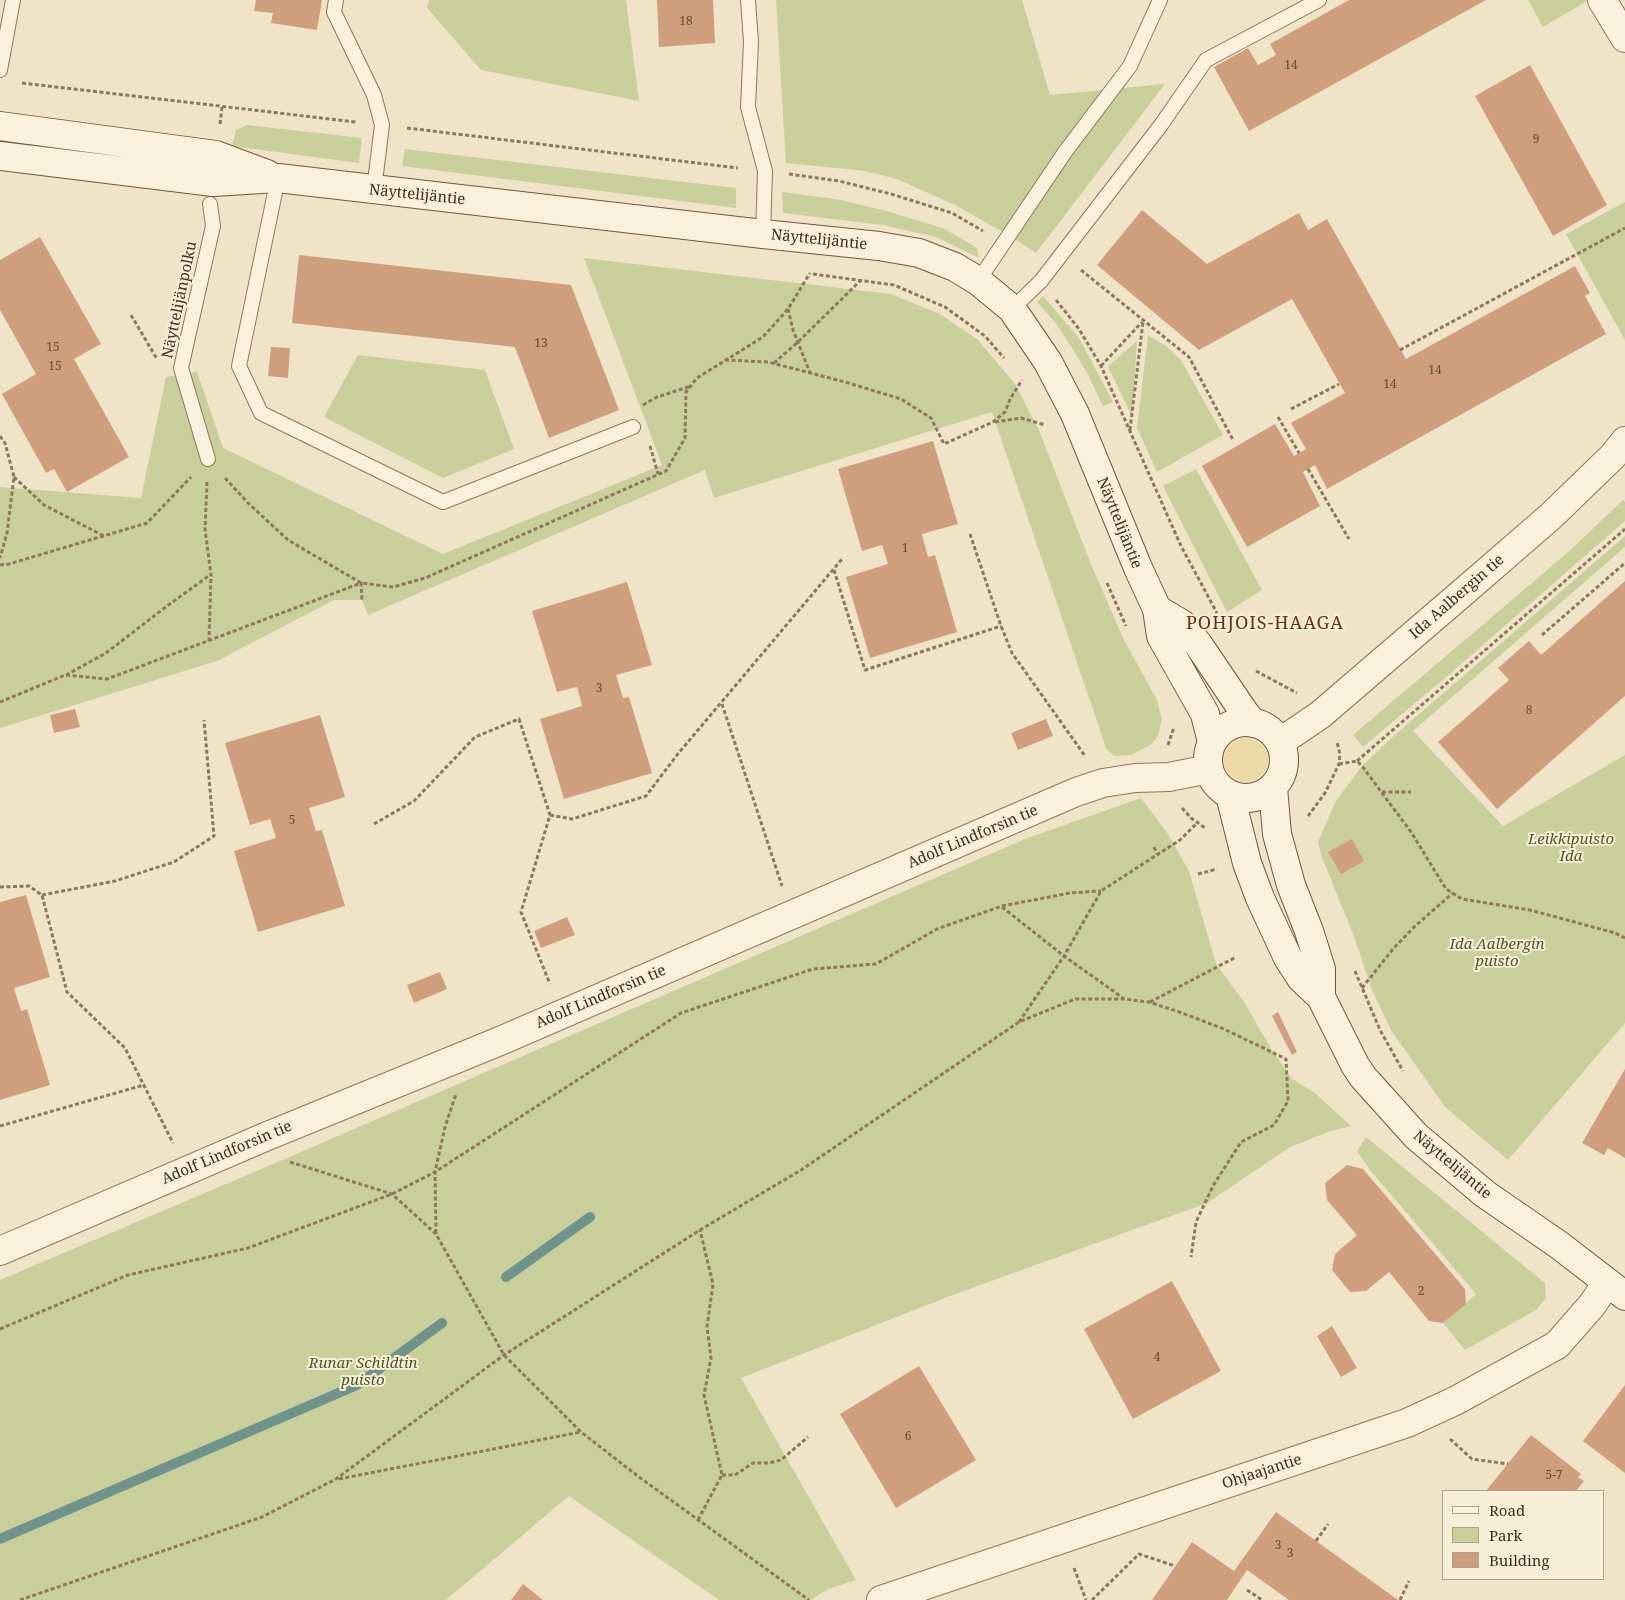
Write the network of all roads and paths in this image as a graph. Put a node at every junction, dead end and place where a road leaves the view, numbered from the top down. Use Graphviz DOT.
graph roads {
  1 [pos="13,0"];
  2 [pos="336,0"];
  3 [pos="748,0"];
  4 [pos="1160,0"];
  5 [pos="1319,0"];
  6 [pos="1602,0"];
  7 [pos="1625,38"];
  8 [pos="0,70"];
  9 [pos="0,126"];
  10 [pos="0,156"];
  11 [pos="278,178"];
  12 [pos="374,190"];
  13 [pos="210,204"];
  14 [pos="1625,228"];
  15 [pos="763,234"];
  16 [pos="1061,254"];
  17 [pos="800,272"];
  18 [pos="861,280"];
  19 [pos="978,280"];
  20 [pos="1012,308"];
  21 [pos="788,309"];
  22 [pos="131,315"];
  23 [pos="1143,321"];
  24 [pos="798,342"];
  25 [pos="1400,350"];
  26 [pos="725,360"];
  27 [pos="773,364"];
  28 [pos="1010,365"];
  29 [pos="1101,366"];
  30 [pos="181,368"];
  31 [pos="1016,372"];
  32 [pos="810,373"];
  33 [pos="1022,380"];
  34 [pos="1339,384"];
  35 [pos="691,386"];
  36 [pos="1026,387"];
  37 [pos="1291,409"];
  38 [pos="1278,416"];
  39 [pos="1042,418"];
  40 [pos="993,422"];
  41 [pos="632,427"];
  42 [pos="1130,430"];
  43 [pos="618,433"];
  44 [pos="0,436"];
  45 [pos="1233,440"];
  46 [pos="1625,441"];
  47 [pos="1299,453"];
  48 [pos="208,460"];
  49 [pos="1308,469"];
  50 [pos="14,477"];
  51 [pos="1625,529"];
  52 [pos="970,534"];
  53 [pos="104,536"];
  54 [pos="1349,539"];
  55 [pos="0,558"];
  56 [pos="842,559"];
  57 [pos="1625,563"];
  58 [pos="834,570"];
  59 [pos="211,575"];
  60 [pos="1106,580"];
  61 [pos="362,600"];
  62 [pos="1157,610"];
  63 [pos="1001,626"];
  64 [pos="1127,628"];
  65 [pos="1542,635"];
  66 [pos="209,641"];
  67 [pos="65,675"];
  68 [pos="0,702"];
  69 [pos="721,704"];
  70 [pos="204,720"];
  71 [pos="1253,723"];
  72 [pos="1280,742"];
  73 [pos="1210,755"];
  74 [pos="1087,760"];
  75 [pos="1357,761"];
  76 [pos="1339,764"];
  77 [pos="1272,788"];
  78 [pos="1382,792"];
  79 [pos="1411,792"];
  80 [pos="1230,795"];
  81 [pos="550,815"];
  82 [pos="1197,823"];
  83 [pos="374,824"];
  84 [pos="1154,847"];
  85 [pos="1157,854"];
  86 [pos="0,887"];
  87 [pos="1101,891"];
  88 [pos="784,893"];
  89 [pos="1453,893"];
  90 [pos="42,895"];
  91 [pos="1002,906"];
  92 [pos="1625,938"];
  93 [pos="1064,956"];
  94 [pos="1236,957"];
  95 [pos="1354,970"];
  96 [pos="1362,988"];
  97 [pos="553,992"];
  98 [pos="1321,997"];
  99 [pos="1124,999"];
  100 [pos="1149,1002"];
  101 [pos="1019,1022"];
  102 [pos="464,1056"];
  103 [pos="1405,1074"];
  104 [pos="144,1084"];
  105 [pos="0,1126"];
  106 [pos="264,1137"];
  107 [pos="178,1151"];
  108 [pos="435,1172"];
  109 [pos="392,1194"];
  110 [pos="700,1230"];
  111 [pos="436,1234"];
  112 [pos="0,1251"];
  113 [pos="1191,1257"];
  114 [pos="1616,1290"];
  115 [pos="0,1329"];
  116 [pos="504,1354"];
  117 [pos="581,1432"];
  118 [pos="1446,1434"];
  119 [pos="808,1436"];
  120 [pos="1508,1464"];
  121 [pos="722,1475"];
  122 [pos="336,1479"];
  123 [pos="698,1520"];
  124 [pos="1328,1524"];
  125 [pos="1316,1541"];
  126 [pos="1072,1563"];
  127 [pos="1175,1566"];
  128 [pos="1409,1581"];
  129 [pos="1247,1590"];
  130 [pos="20,1600"];
  131 [pos="809,1600"];
  132 [pos="881,1600"];
  133 [pos="1086,1600"];
  134 [pos="1092,1600"];
  135 [pos="1262,1600"];
  136 [pos="1400,1600"];
  1 -- 8 [label="lane"];
  2 -- 12 [label="lane"];
  3 -- 15 [label="lane"];
  4 -- 19 [label="lane"];
  5 -- 16 [label="lane"];
  6 -- 7 [label="main road"];
  9 -- 11 [label="main road, Näyttelijäntie"];
  10 -- 11 [label="main road, Näyttelijäntie"];
  11 -- 12 [label="main road, Näyttelijäntie"];
  11 -- 43 [label="lane"];
  12 -- 15 [label="main road, Näyttelijäntie"];
  13 -- 30 [label="lane, Näyttelijänpolku"];
  14 -- 25 [label="path"];
  15 -- 19 [label="main road, Näyttelijäntie"];
  16 -- 20 [label="lane"];
  16 -- 23 [label="path"];
  17 -- 18 [label="path"];
  18 -- 24 [label="path"];
  18 -- 28 [label="path"];
  19 -- 20 [label="main road, Näyttelijäntie"];
  20 -- 62 [label="main road, Näyttelijäntie"];
  21 -- 24 [label="path"];
  22 -- 30 [label="path"];
  23 -- 29 [label="path"];
  23 -- 42 [label="path"];
  23 -- 45 [label="path"];
  24 -- 27 [label="path"];
  24 -- 32 [label="path"];
  26 -- 27 [label="path"];
  27 -- 32 [label="path"];
  30 -- 48 [label="lane, Näyttelijänpolku"];
  31 -- 33 [label="path"];
  32 -- 40 [label="path"];
  33 -- 36 [label="path"];
  33 -- 40 [label="path"];
  34 -- 37 [label="path"];
  35 -- 43 [label="path"];
  38 -- 47 [label="path"];
  39 -- 40 [label="path"];
  41 -- 43 [label="lane"];
  44 -- 50 [label="path"];
  46 -- 72 [label="main road, Ida Aalbergin tie"];
  48 -- 59 [label="path"];
  49 -- 54 [label="path"];
  50 -- 53 [label="path"];
  50 -- 55 [label="path"];
  51 -- 75 [label="path"];
  52 -- 63 [label="path"];
  56 -- 58 [label="path"];
  57 -- 65 [label="path"];
  58 -- 63 [label="path"];
  58 -- 69 [label="path"];
  59 -- 66 [label="path"];
  59 -- 67 [label="path"];
  60 -- 64 [label="path"];
  61 -- 66 [label="path"];
  62 -- 71 [label="main road"];
  62 -- 73 [label="main road, Näyttelijäntie"];
  63 -- 74 [label="path"];
  66 -- 67 [label="path"];
  67 -- 68 [label="path"];
  69 -- 81 [label="path"];
  69 -- 88 [label="path"];
  70 -- 90 [label="path"];
  71 -- 72 [label="main road"];
  71 -- 73 [label="main road"];
  72 -- 77 [label="main road"];
  73 -- 80 [label="main road, Näyttelijäntie"];
  73 -- 102 [label="main road, Adolf Lindforsin tie"];
  75 -- 76 [label="path"];
  75 -- 78 [label="path"];
  77 -- 80 [label="main road"];
  77 -- 98 [label="main road, Näyttelijäntie"];
  78 -- 79 [label="path"];
  78 -- 89 [label="path"];
  80 -- 98 [label="main road, Näyttelijäntie"];
  81 -- 83 [label="path"];
  81 -- 97 [label="path"];
  82 -- 85 [label="path"];
  84 -- 85 [label="path"];
  85 -- 87 [label="path"];
  86 -- 90 [label="path"];
  87 -- 91 [label="path"];
  87 -- 93 [label="path"];
  89 -- 92 [label="path"];
  89 -- 96 [label="path"];
  90 -- 104 [label="path"];
  91 -- 93 [label="path"];
  91 -- 108 [label="path"];
  93 -- 99 [label="path"];
  93 -- 101 [label="path"];
  94 -- 100 [label="path"];
  95 -- 96 [label="path"];
  96 -- 103 [label="path"];
  98 -- 114 [label="main road, Näyttelijäntie"];
  99 -- 100 [label="path"];
  99 -- 101 [label="path"];
  100 -- 113 [label="path"];
  101 -- 110 [label="path"];
  102 -- 106 [label="main road, Adolf Lindforsin tie"];
  102 -- 108 [label="path"];
  104 -- 105 [label="path"];
  104 -- 107 [label="path"];
  106 -- 109 [label="path"];
  106 -- 112 [label="main road, Adolf Lindforsin tie"];
  108 -- 109 [label="path"];
  108 -- 111 [label="path"];
  109 -- 111 [label="path"];
  109 -- 115 [label="path"];
  110 -- 116 [label="path"];
  110 -- 121 [label="path"];
  111 -- 116 [label="path"];
  114 -- 132 [label="main road, Ohjaajantie"];
  116 -- 117 [label="path"];
  116 -- 122 [label="path"];
  117 -- 122 [label="path"];
  117 -- 123 [label="path"];
  118 -- 120 [label="path"];
  119 -- 121 [label="path"];
  121 -- 123 [label="path"];
  122 -- 130 [label="path"];
  123 -- 131 [label="path"];
  124 -- 125 [label="path"];
  126 -- 133 [label="path"];
  127 -- 134 [label="path"];
  128 -- 136 [label="path"];
  129 -- 135 [label="path"];
}
